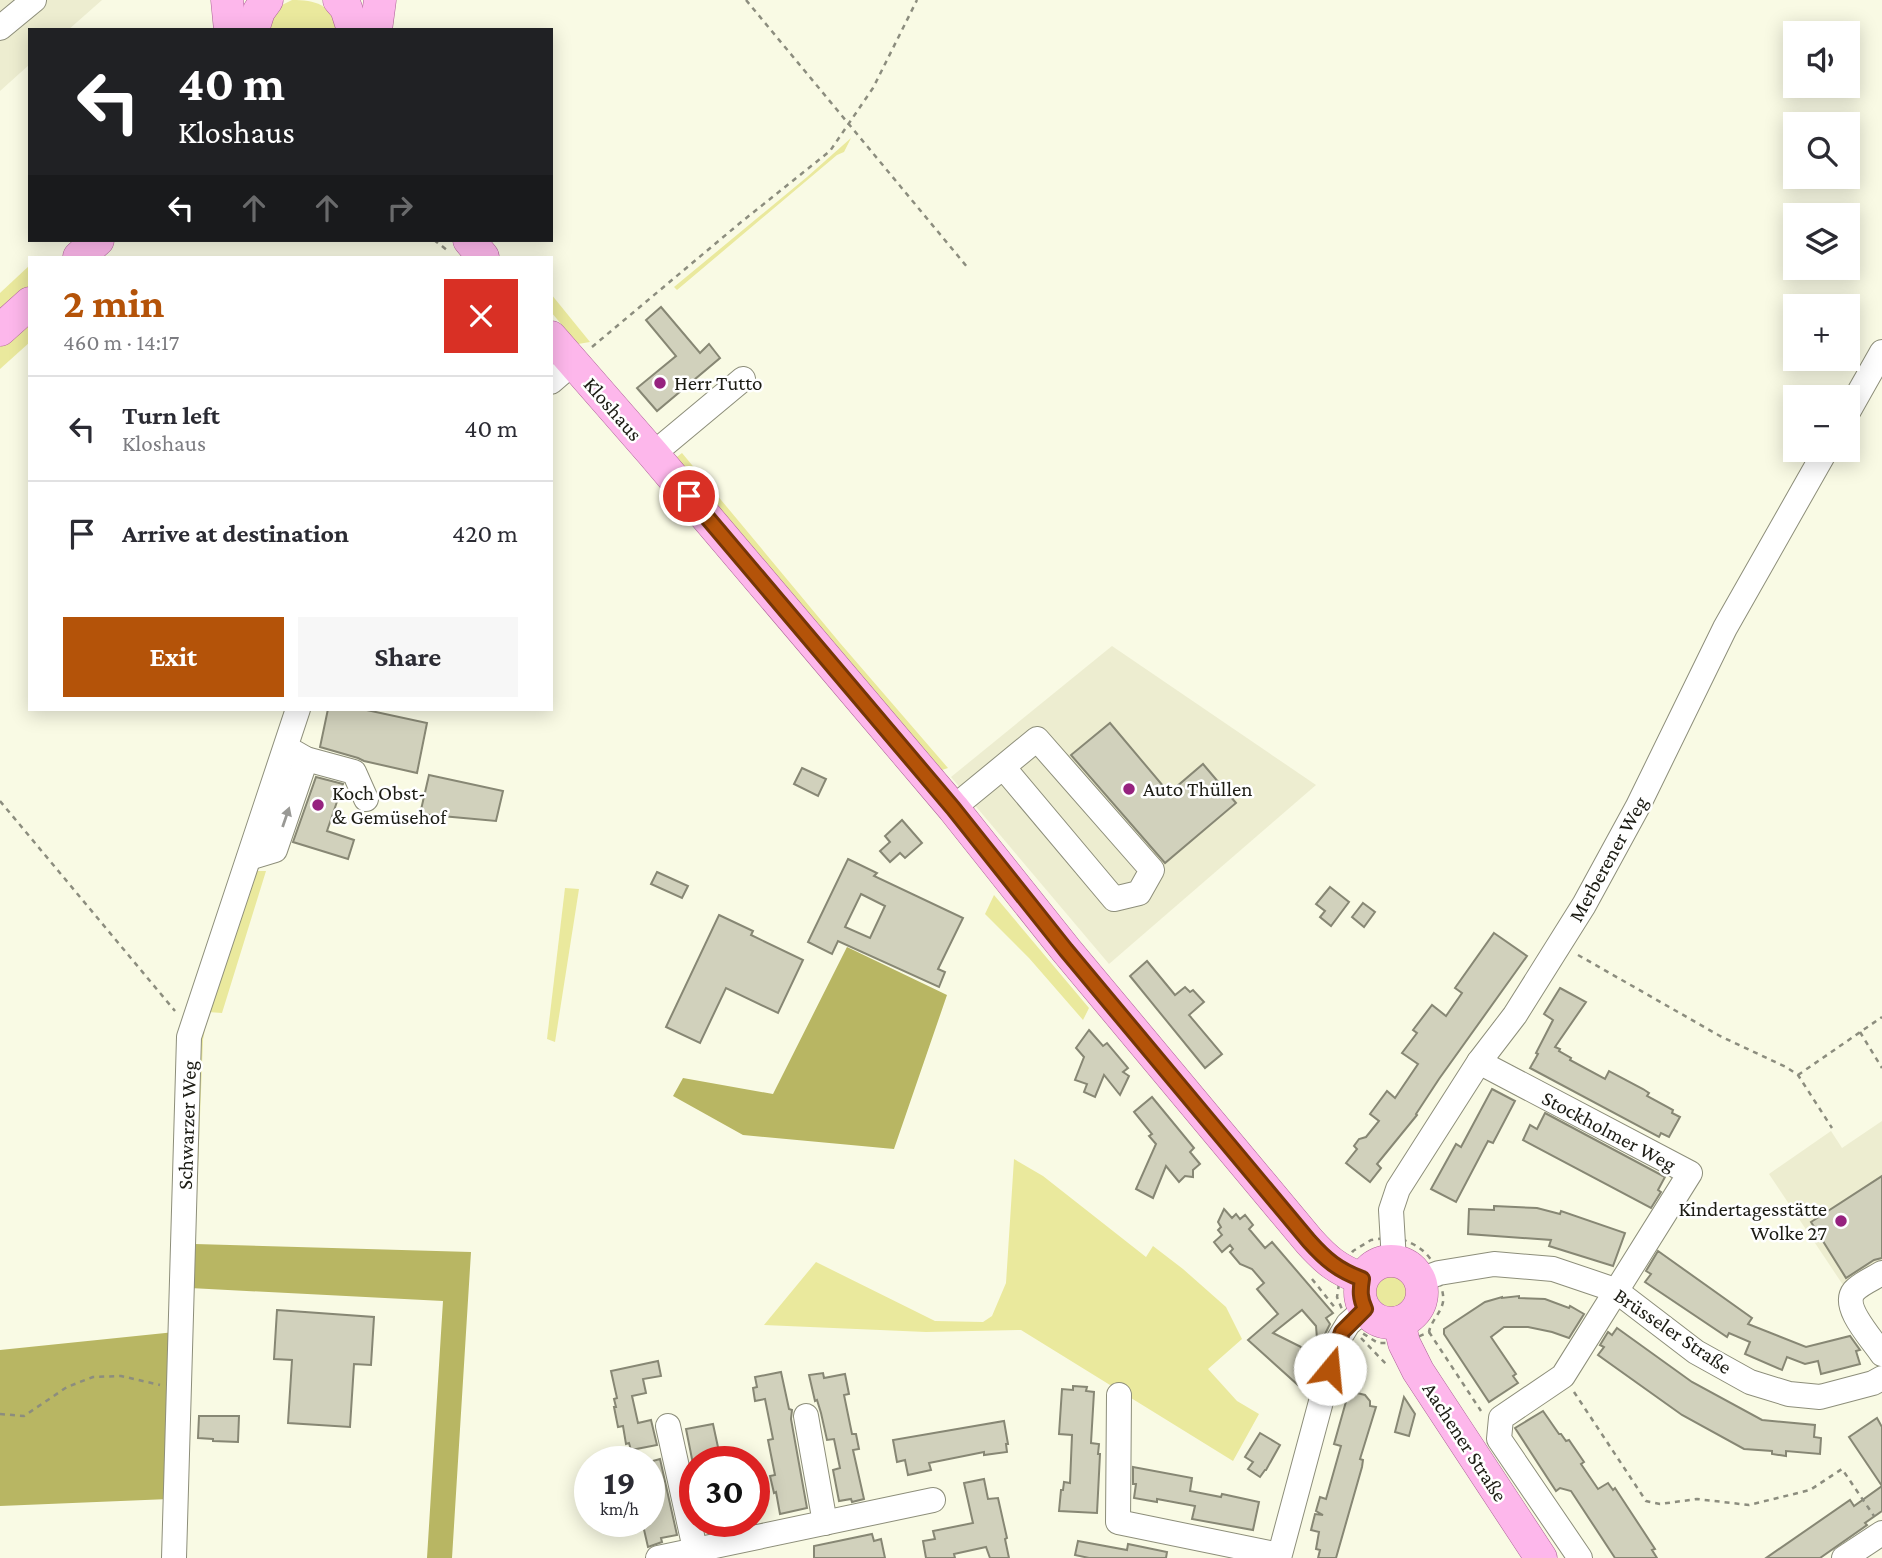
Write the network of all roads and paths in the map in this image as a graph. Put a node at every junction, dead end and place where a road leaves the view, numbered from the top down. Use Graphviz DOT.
graph roads {
  1 [pos="34,0"];
  2 [pos="227,0"];
  3 [pos="380,0"];
  4 [pos="746,0"];
  5 [pos="917,0"];
  6 [pos="0,28"];
  7 [pos="230,28"];
  8 [pos="376,28"];
  9 [pos="848,125"];
  10 [pos="96,242"];
  11 [pos="440,242"];
  12 [pos="468,251"];
  13 [pos="80,256"];
  14 [pos="968,268"];
  15 [pos="28,305"];
  16 [pos="0,330"];
  17 [pos="553,344"];
  18 [pos="1882,352"];
  19 [pos="562,373"];
  20 [pos="743,379"];
  21 [pos="1860,391"];
  22 [pos="653,454"];
  23 [pos="1819,462"];
  24 [pos="298,711"];
  25 [pos="296,753"];
  26 [pos="1003,768"];
  27 [pos="366,799"];
  28 [pos="0,802"];
  29 [pos="953,808"];
  30 [pos="1560,945"];
  31 [pos="1882,1017"];
  32 [pos="195,1019"];
  33 [pos="1860,1032"];
  34 [pos="1479,1062"];
  35 [pos="1882,1068"];
  36 [pos="1798,1075"];
  37 [pos="1832,1128"];
  38 [pos="1394,1261"];
  39 [pos="1882,1273"];
  40 [pos="1420,1280"];
  41 [pos="1356,1286"];
  42 [pos="1615,1290"];
  43 [pos="1399,1322"];
  44 [pos="1429,1332"];
  45 [pos="1882,1354"];
  46 [pos="1563,1376"];
  47 [pos="1882,1378"];
  48 [pos="179,1390"];
  49 [pos="1119,1395"];
  50 [pos="0,1414"];
  51 [pos="806,1416"];
  52 [pos="668,1426"];
  53 [pos="1499,1438"];
  54 [pos="933,1500"];
  55 [pos="825,1523"];
  56 [pos="1881,1529"];
  57 [pos="695,1549"];
  58 [pos="1279,1557"];
  59 [pos="174,1558"];
  60 [pos="658,1558"];
  61 [pos="1541,1558"];
  62 [pos="1580,1558"];
  63 [pos="1844,1558"];
  1 -- 6 [label="street"];
  2 -- 7 [label="main road"];
  3 -- 8 [label="main road"];
  4 -- 9 [label="path"];
  5 -- 9 [label="path"];
  9 -- 14 [label="path"];
  9 -- 19 [label="path"];
  10 -- 13 [label="main road"];
  11 -- 12 [label="path"];
  15 -- 16 [label="main road"];
  17 -- 19 [label="main road, Kloshaus"];
  18 -- 21 [label="street"];
  19 -- 22 [label="main road, Kloshaus"];
  20 -- 22 [label="street"];
  22 -- 29 [label="main road, Kloshaus"];
  23 -- 30 [label="street, Merberener Weg"];
  24 -- 25 [label="street, Schwarzer Weg"];
  25 -- 27 [label="street"];
  25 -- 32 [label="street, Schwarzer Weg"];
  26 -- 26 [label="street"];
  26 -- 29 [label="street"];
  28 -- 32 [label="path"];
  29 -- 41 [label="main road, Kloshaus"];
  30 -- 34 [label="street, Merberener Weg"];
  30 -- 36 [label="path"];
  31 -- 33 [label="path"];
  32 -- 48 [label="street, Schwarzer Weg"];
  33 -- 35 [label="path"];
  33 -- 36 [label="path"];
  34 -- 38 [label="street, Merberener Weg"];
  34 -- 42 [label="street, Stockholmer Weg"];
  36 -- 37 [label="path"];
  38 -- 40 [label="main road"];
  38 -- 41 [label="main road"];
  39 -- 45 [label="street"];
  40 -- 42 [label="street, Brüsseler Straße"];
  40 -- 43 [label="main road"];
  41 -- 43 [label="main road"];
  41 -- 58 [label="street"];
  42 -- 46 [label="street"];
  42 -- 47 [label="street, Brüsseler Straße"];
  43 -- 61 [label="main road, Aachener Straße"];
  44 -- 53 [label="path"];
  46 -- 53 [label="street"];
  46 -- 56 [label="path"];
  48 -- 50 [label="path"];
  48 -- 59 [label="street, Schwarzer Weg"];
  49 -- 58 [label="street"];
  51 -- 55 [label="street"];
  52 -- 57 [label="street"];
  53 -- 62 [label="street"];
  54 -- 55 [label="street"];
  55 -- 57 [label="street"];
  56 -- 63 [label="street"];
  57 -- 60 [label="street"];
}
